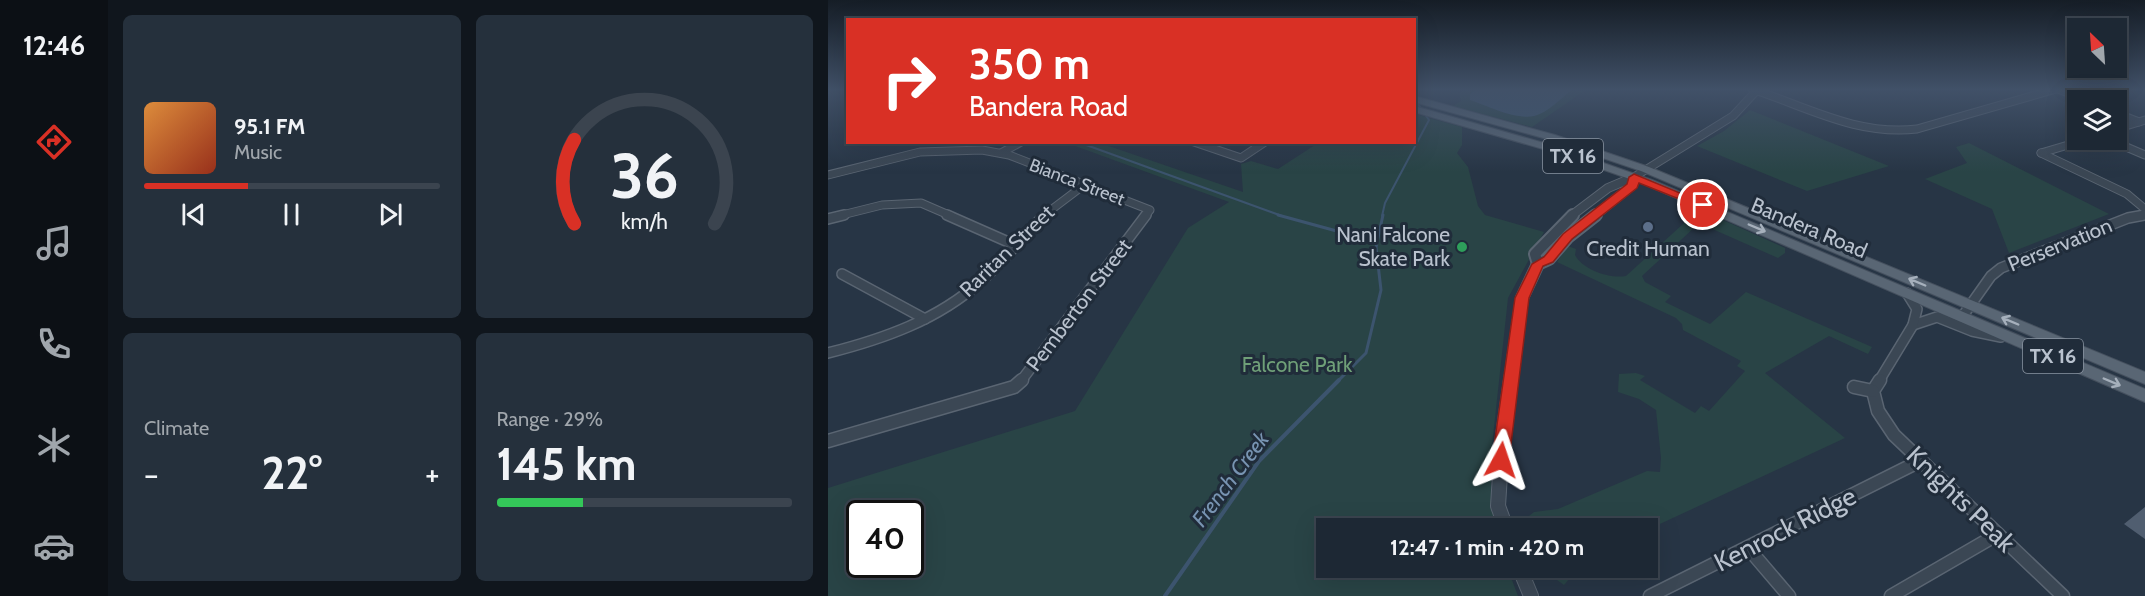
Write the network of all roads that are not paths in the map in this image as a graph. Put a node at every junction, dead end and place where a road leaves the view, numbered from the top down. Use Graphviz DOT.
graph roads {
  1 [pos="1457,117"];
  2 [pos="1466,117"];
  3 [pos="1732,117"];
  4 [pos="1830,117"];
  5 [pos="1960,117"];
  6 [pos="2142,121"];
  7 [pos="2127,126"];
  8 [pos="1017,144"];
  9 [pos="1200,144"];
  10 [pos="1262,144"];
  11 [pos="2067,145"];
  12 [pos="2127,147"];
  13 [pos="1001,153"];
  14 [pos="2145,155"];
  15 [pos="1645,169"];
  16 [pos="828,175"];
  17 [pos="1634,177"];
  18 [pos="1084,185"];
  19 [pos="2127,194"];
  20 [pos="2145,202"];
  21 [pos="2145,209"];
  22 [pos="1150,210"];
  23 [pos="2145,214"];
  24 [pos="828,219"];
  25 [pos="1015,245"];
  26 [pos="1538,264"];
  27 [pos="842,274"];
  28 [pos="1907,293"];
  29 [pos="1966,311"];
  30 [pos="924,319"];
  31 [pos="1913,325"];
  32 [pos="2018,341"];
  33 [pos="828,353"];
  34 [pos="2145,378"];
  35 [pos="1854,387"];
  36 [pos="1874,392"];
  37 [pos="2145,396"];
  38 [pos="828,441"];
  39 [pos="1920,460"];
  40 [pos="1502,518"];
  41 [pos="1998,534"];
  42 [pos="1748,548"];
  43 [pos="1524,578"];
  44 [pos="1531,596"];
  45 [pos="1650,596"];
  46 [pos="1789,596"];
  47 [pos="1891,596"];
  48 [pos="2063,596"];
  1 -- 17 [label="main road, Bandera Road / TX 16"];
  2 -- 15 [label="main road, Bandera Road / TX 16"];
  3 -- 15 [label="street"];
  4 -- 5 [label="street"];
  6 -- 7 [label="street"];
  8 -- 13 [label="street"];
  9 -- 10 [label="street"];
  11 -- 19 [label="street"];
  12 -- 14 [label="street"];
  13 -- 16 [label="street, Bianca Street"];
  13 -- 18 [label="street, Bianca Street"];
  15 -- 17 [label="street"];
  29 -- 15 [label="main road, Bandera Road / TX 16, one-way"];
  17 -- 26 [label="street"];
  17 -- 26 [label="street"];
  17 -- 28 [label="main road, Bandera Road / TX 16, one-way"];
  18 -- 22 [label="street, Bianca Street"];
  18 -- 25 [label="street, Raritan Street"];
  19 -- 20 [label="street"];
  19 -- 21 [label="street"];
  22 -- 38 [label="street, Pemberton Street"];
  23 -- 29 [label="street, Perservation"];
  24 -- 25 [label="street"];
  25 -- 30 [label="street, Raritan Street"];
  26 -- 40 [label="street"];
  27 -- 30 [label="street"];
  28 -- 29 [label="main road, Bandera Road / TX 16"];
  28 -- 31 [label="street"];
  29 -- 32 [label="main road, Bandera Road / TX 16"];
  34 -- 29 [label="main road, Bandera Road / TX 16, one-way"];
  30 -- 33 [label="street, Raritan Street"];
  31 -- 32 [label="street"];
  31 -- 36 [label="street"];
  32 -- 37 [label="main road, Bandera Road / TX 16, one-way"];
  35 -- 36 [label="street"];
  36 -- 39 [label="street, Knights Peak"];
  39 -- 41 [label="street, Knights Peak"];
  39 -- 42 [label="street, Kenrock Ridge"];
  41 -- 47 [label="street"];
  41 -- 48 [label="street, Knights Peak"];
  42 -- 45 [label="street, Kenrock Ridge"];
  42 -- 46 [label="street"];
  43 -- 44 [label="street"];
}
